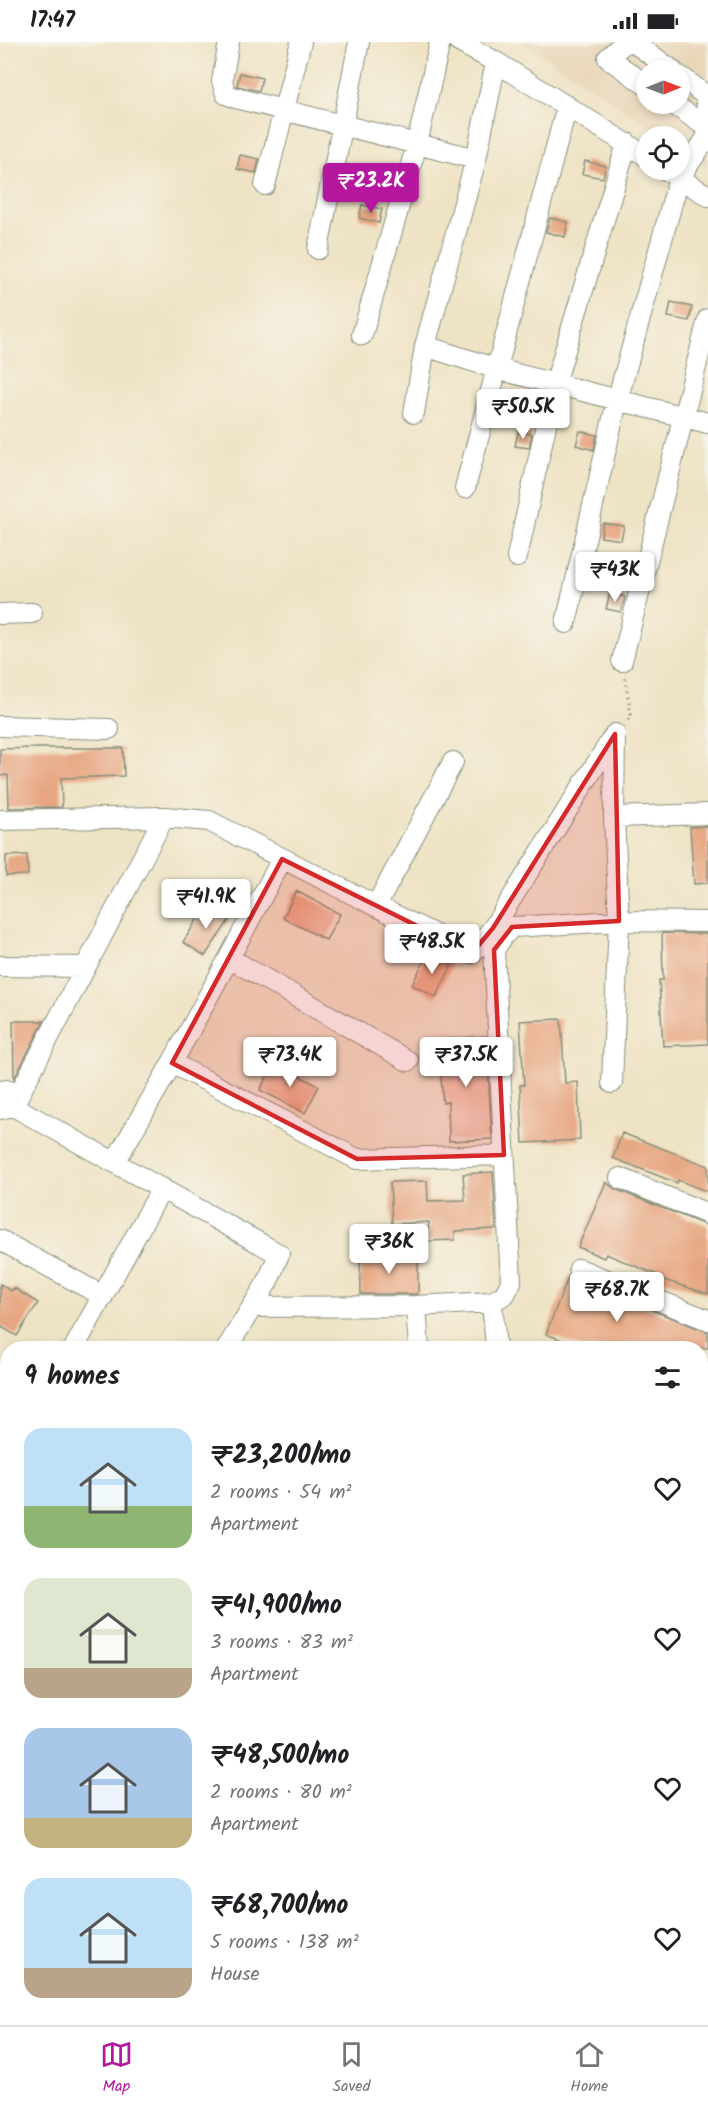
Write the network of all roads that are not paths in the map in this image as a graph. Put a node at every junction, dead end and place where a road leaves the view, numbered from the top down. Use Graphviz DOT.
graph roads {
  1 [pos="229,42"];
  2 [pos="301,42"];
  3 [pos="359,42"];
  4 [pos="440,42"];
  5 [pos="459,42"];
  6 [pos="625,42"];
  7 [pos="633,42"];
  8 [pos="658,60"];
  9 [pos="496,62"];
  10 [pos="636,78"];
  11 [pos="690,84"];
  12 [pos="567,106"];
  13 [pos="283,110"];
  14 [pos="708,113"];
  15 [pos="688,114"];
  16 [pos="343,126"];
  17 [pos="708,128"];
  18 [pos="708,136"];
  19 [pos="627,143"];
  20 [pos="417,144"];
  21 [pos="636,149"];
  22 [pos="690,155"];
  23 [pos="476,159"];
  24 [pos="671,180"];
  25 [pos="682,180"];
  26 [pos="265,185"];
  27 [pos="708,196"];
  28 [pos="318,249"];
  29 [pos="708,319"];
  30 [pos="362,335"];
  31 [pos="425,346"];
  32 [pos="497,369"];
  33 [pos="555,384"];
  34 [pos="617,401"];
  35 [pos="414,413"];
  36 [pos="683,417"];
  37 [pos="708,423"];
  38 [pos="465,488"];
  39 [pos="517,557"];
  40 [pos="32,613"];
  41 [pos="0,614"];
  42 [pos="566,622"];
  43 [pos="622,661"];
  44 [pos="0,726"];
  45 [pos="109,729"];
  46 [pos="453,762"];
  47 [pos="708,814"];
  48 [pos="164,817"];
  49 [pos="614,818"];
  50 [pos="0,820"];
  51 [pos="282,859"];
  52 [pos="376,906"];
  53 [pos="619,921"];
  54 [pos="708,922"];
  55 [pos="229,958"];
  56 [pos="0,966"];
  57 [pos="85,967"];
  58 [pos="408,1061"];
  59 [pos="172,1063"];
  60 [pos="612,1083"];
  61 [pos="8,1100"];
  62 [pos="504,1155"];
  63 [pos="115,1162"];
  64 [pos="620,1178"];
  65 [pos="162,1188"];
  66 [pos="708,1214"];
  67 [pos="0,1240"];
  68 [pos="579,1269"];
  69 [pos="103,1296"];
  70 [pos="492,1302"];
  71 [pos="416,1306"];
  72 [pos="252,1307"];
  73 [pos="708,1320"];
  74 [pos="78,1341"];
  75 [pos="231,1341"];
  76 [pos="418,1341"];
  77 [pos="495,1341"];
  1 -- 13 [label="street"];
  2 -- 13 [label="street"];
  3 -- 16 [label="street"];
  4 -- 20 [label="street"];
  5 -- 9 [label="street"];
  6 -- 10 [label="street"];
  7 -- 8 [label="street"];
  9 -- 12 [label="street"];
  9 -- 23 [label="street"];
  11 -- 14 [label="street"];
  12 -- 19 [label="street"];
  12 -- 32 [label="street"];
  13 -- 16 [label="street"];
  13 -- 26 [label="street"];
  15 -- 17 [label="street"];
  16 -- 20 [label="street"];
  16 -- 28 [label="street"];
  18 -- 22 [label="street"];
  19 -- 21 [label="street"];
  19 -- 33 [label="street"];
  20 -- 23 [label="street"];
  20 -- 30 [label="street"];
  23 -- 31 [label="street"];
  24 -- 34 [label="street"];
  25 -- 27 [label="street"];
  29 -- 36 [label="street"];
  31 -- 32 [label="street"];
  31 -- 35 [label="street"];
  32 -- 33 [label="street"];
  32 -- 38 [label="street"];
  33 -- 34 [label="street"];
  33 -- 39 [label="street"];
  34 -- 36 [label="street"];
  34 -- 42 [label="street"];
  36 -- 37 [label="street"];
  36 -- 43 [label="street"];
  40 -- 41 [label="street"];
  44 -- 45 [label="street"];
  46 -- 52 [label="street"];
  47 -- 49 [label="street"];
  48 -- 50 [label="street"];
  48 -- 51 [label="street"];
  48 -- 57 [label="street"];
  49 -- 52 [label="street"];
  49 -- 53 [label="street"];
  51 -- 52 [label="street"];
  51 -- 55 [label="street"];
  53 -- 54 [label="street"];
  53 -- 60 [label="street"];
  53 -- 62 [label="street"];
  55 -- 58 [label="street"];
  55 -- 59 [label="street"];
  56 -- 57 [label="street"];
  57 -- 61 [label="street"];
  59 -- 62 [label="street"];
  59 -- 63 [label="street"];
  61 -- 63 [label="street"];
  62 -- 70 [label="street"];
  63 -- 65 [label="street"];
  64 -- 66 [label="street"];
  65 -- 69 [label="street"];
  65 -- 72 [label="street"];
  67 -- 69 [label="street"];
  68 -- 73 [label="street"];
  69 -- 74 [label="street"];
  70 -- 71 [label="street"];
  70 -- 77 [label="street"];
  71 -- 72 [label="street"];
  71 -- 76 [label="street"];
  72 -- 75 [label="street"];
}
